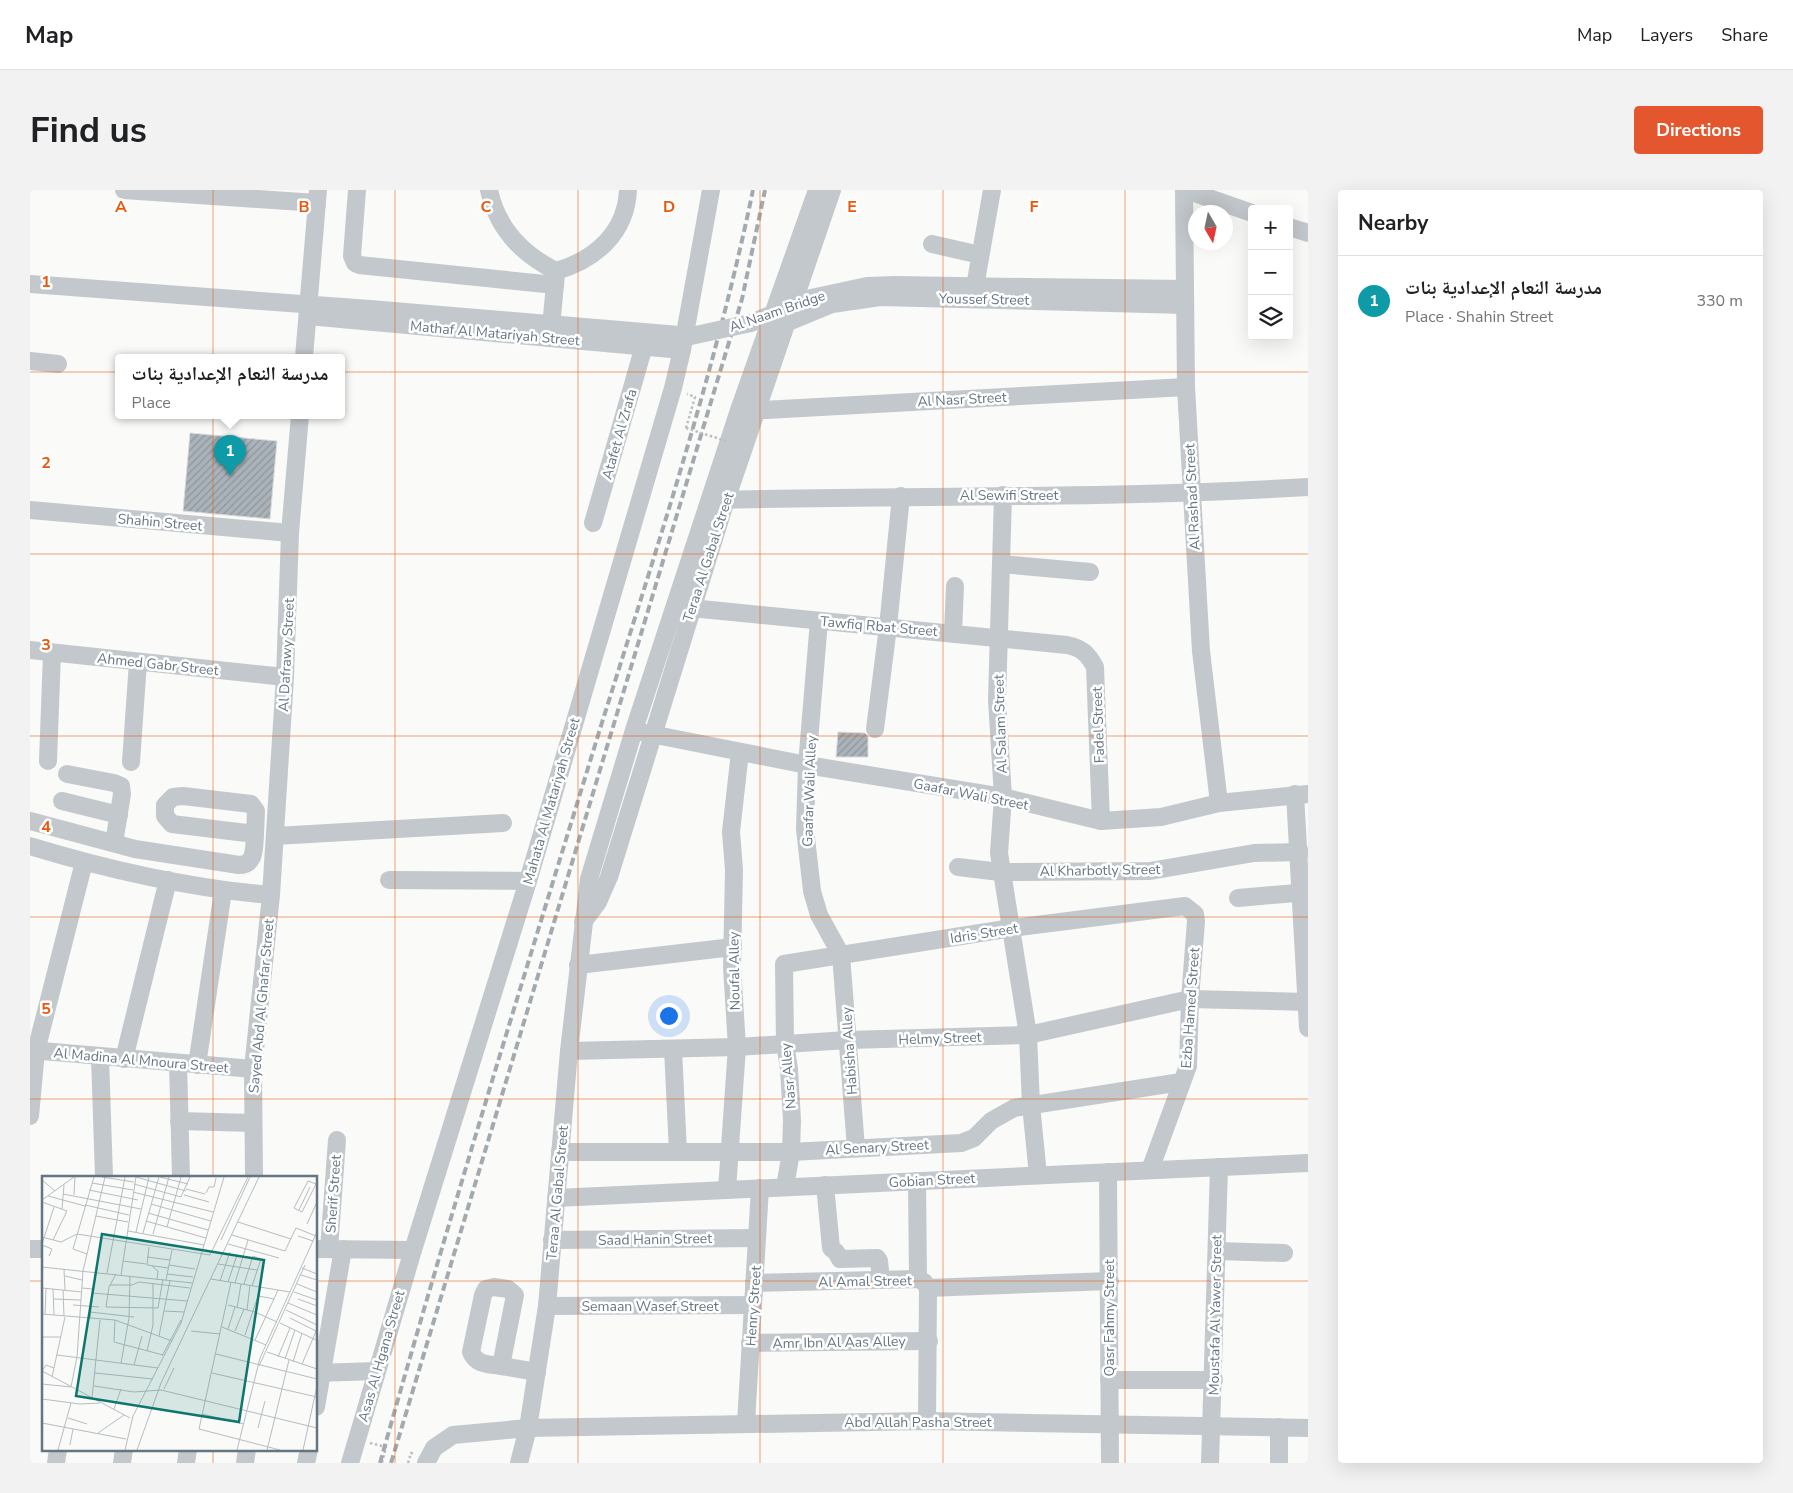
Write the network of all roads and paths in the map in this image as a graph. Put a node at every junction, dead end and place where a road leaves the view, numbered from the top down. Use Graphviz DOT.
graph roads {
  1 [pos="124,190"];
  2 [pos="357,190"];
  3 [pos="489,190"];
  4 [pos="628,190"];
  5 [pos="711,190"];
  6 [pos="817,190"];
  7 [pos="832,190"];
  8 [pos="992,190"];
  9 [pos="1185,190"];
  10 [pos="318,196"];
  11 [pos="1248,213"];
  12 [pos="1293,228"];
  13 [pos="1308,233"];
  14 [pos="932,244"];
  15 [pos="980,255"];
  16 [pos="555,278"];
  17 [pos="30,284"];
  18 [pos="1185,297"];
  19 [pos="973,298"];
  20 [pos="370,309"];
  21 [pos="308,310"];
  22 [pos="786,323"];
  23 [pos="550,338"];
  24 [pos="644,346"];
  25 [pos="682,350"];
  26 [pos="304,354"];
  27 [pos="30,361"];
  28 [pos="58,364"];
  29 [pos="1186,387"];
  30 [pos="695,397"];
  31 [pos="747,412"];
  32 [pos="300,419"];
  33 [pos="726,441"];
  34 [pos="1308,487"];
  35 [pos="1192,494"];
  36 [pos="1003,495"];
  37 [pos="901,496"];
  38 [pos="717,500"];
  39 [pos="30,510"];
  40 [pos="593,523"];
  41 [pos="290,533"];
  42 [pos="1001,564"];
  43 [pos="1090,572"];
  44 [pos="955,586"];
  45 [pos="691,608"];
  46 [pos="819,621"];
  47 [pos="888,627"];
  48 [pos="953,633"];
  49 [pos="998,638"];
  50 [pos="1067,645"];
  51 [pos="30,650"];
  52 [pos="52,653"];
  53 [pos="138,662"];
  54 [pos="286,678"];
  55 [pos="875,729"];
  56 [pos="634,730"];
  57 [pos="653,734"];
  58 [pos="740,752"];
  59 [pos="48,761"];
  60 [pos="131,762"];
  61 [pos="807,765"];
  62 [pos="67,774"];
  63 [pos="1302,794"];
  64 [pos="1003,797"];
  65 [pos="62,801"];
  66 [pos="1219,802"];
  67 [pos="119,815"];
  68 [pos="30,821"];
  69 [pos="1102,821"];
  70 [pos="503,823"];
  71 [pos="255,834"];
  72 [pos="275,836"];
  73 [pos="114,843"];
  74 [pos="30,846"];
  75 [pos="1300,852"];
  76 [pos="84,862"];
  77 [pos="958,867"];
  78 [pos="1000,872"];
  79 [pos="168,880"];
  80 [pos="388,880"];
  81 [pos="528,881"];
  82 [pos="224,891"];
  83 [pos="1305,892"];
  84 [pos="271,895"];
  85 [pos="1238,898"];
  86 [pos="1185,906"];
  87 [pos="583,922"];
  88 [pos="1012,928"];
  89 [pos="733,947"];
  90 [pos="841,955"];
  91 [pos="784,964"];
  92 [pos="578,965"];
  93 [pos="1190,999"];
  94 [pos="1307,1002"];
  95 [pos="1308,1028"];
  96 [pos="1028,1035"];
  97 [pos="848,1040"];
  98 [pos="785,1043"];
  99 [pos="737,1047"];
  100 [pos="673,1048"];
  101 [pos="570,1050"];
  102 [pos="33,1051"];
  103 [pos="100,1057"];
  104 [pos="124,1059"];
  105 [pos="178,1063"];
  106 [pos="197,1064"];
  107 [pos="253,1069"];
  108 [pos="1180,1082"];
  109 [pos="1031,1105"];
  110 [pos="30,1116"];
  111 [pos="179,1122"];
  112 [pos="253,1123"];
  113 [pos="337,1140"];
  114 [pos="856,1148"];
  115 [pos="560,1152"];
  116 [pos="678,1152"];
  117 [pos="730,1152"];
  118 [pos="791,1152"];
  119 [pos="1308,1163"];
  120 [pos="1218,1167"];
  121 [pos="1150,1170"];
  122 [pos="1108,1172"];
  123 [pos="1038,1175"];
  124 [pos="104,1176"];
  125 [pos="181,1176"];
  126 [pos="254,1176"];
  127 [pos="917,1181"];
  128 [pos="825,1185"];
  129 [pos="785,1187"];
  130 [pos="760,1188"];
  131 [pos="727,1190"];
  132 [pos="556,1198"];
  133 [pos="757,1238"];
  134 [pos="552,1240"];
  135 [pos="330,1249"];
  136 [pos="413,1250"];
  137 [pos="1217,1251"];
  138 [pos="1284,1253"];
  139 [pos="880,1280"];
  140 [pos="1110,1281"];
  141 [pos="754,1283"];
  142 [pos="923,1284"];
  143 [pos="753,1305"];
  144 [pos="546,1306"];
  145 [pos="929,1341"];
  146 [pos="750,1343"];
  147 [pos="501,1366"];
  148 [pos="377,1371"];
  149 [pos="537,1372"];
  150 [pos="319,1373"];
  151 [pos="1109,1380"];
  152 [pos="1214,1380"];
  153 [pos="927,1421"];
  154 [pos="746,1423"];
  155 [pos="1108,1423"];
  156 [pos="1212,1425"];
  157 [pos="1279,1427"];
  158 [pos="528,1428"];
  159 [pos="1308,1428"];
  160 [pos="386,1447"];
  161 [pos="58,1450"];
  162 [pos="124,1450"];
  163 [pos="188,1450"];
  164 [pos="248,1450"];
  165 [pos="309,1450"];
  166 [pos="411,1453"];
  167 [pos="56,1463"];
  168 [pos="122,1463"];
  169 [pos="186,1463"];
  170 [pos="245,1463"];
  171 [pos="306,1463"];
  172 [pos="350,1463"];
  173 [pos="382,1463"];
  174 [pos="408,1463"];
  175 [pos="426,1463"];
  176 [pos="519,1463"];
  177 [pos="1110,1463"];
  178 [pos="1210,1463"];
  179 [pos="1279,1463"];
  1 -- 10 [label="street"];
  2 -- 16 [label="street"];
  3 -- 16 [label="street"];
  4 -- 16 [label="street"];
  5 -- 25 [label="street, Mahata Al Matariyah Street"];
  6 -- 31 [label="street, Teraa Al Gabal Street"];
  7 -- 22 [label="street, Teraa Al Gabal Street"];
  8 -- 15 [label="street"];
  9 -- 11 [label="street"];
  9 -- 18 [label="street, Al Rashad Street"];
  10 -- 21 [label="street"];
  12 -- 13 [label="street"];
  14 -- 15 [label="street"];
  15 -- 19 [label="street"];
  16 -- 23 [label="street"];
  17 -- 21 [label="street, Mathaf Al Matariyah Street"];
  18 -- 19 [label="street, Youssef Street"];
  18 -- 20 [label="street, Al Naam Bridge, bridge"];
  18 -- 29 [label="street, Al Rashad Street"];
  19 -- 22 [label="street, Youssef Street"];
  20 -- 21 [label="street, Mathaf Al Matariyah Street"];
  21 -- 23 [label="street, Mathaf Al Matariyah Street"];
  21 -- 26 [label="street"];
  22 -- 31 [label="street, Teraa Al Gabal Street"];
  23 -- 24 [label="street, Mathaf Al Matariyah Street"];
  24 -- 25 [label="street, Mathaf Al Matariyah Street"];
  24 -- 40 [label="street, Atafet Al Zrafa"];
  25 -- 81 [label="street, Mahata Al Matariyah Street"];
  27 -- 28 [label="street"];
  29 -- 31 [label="street, Al Nasr Street"];
  29 -- 35 [label="street, Al Rashad Street"];
  30 -- 33 [label="path, bridge"];
  31 -- 38 [label="street, Teraa Al Gabal Street"];
  32 -- 41 [label="street, Al Dafrawy Street"];
  34 -- 35 [label="street, Al Sewifi Street"];
  35 -- 36 [label="street, Al Sewifi Street"];
  35 -- 66 [label="street, Al Rashad Street"];
  36 -- 37 [label="street, Al Sewifi Street"];
  36 -- 42 [label="street, Al Salam Street"];
  37 -- 38 [label="street, Al Sewifi Street"];
  37 -- 47 [label="street"];
  38 -- 45 [label="street, Teraa Al Gabal Street"];
  38 -- 56 [label="street, Teraa Al Gabal Street"];
  39 -- 41 [label="street, Shahin Street"];
  41 -- 54 [label="street, Al Dafrawy Street"];
  42 -- 43 [label="street"];
  42 -- 49 [label="street, Al Salam Street"];
  44 -- 48 [label="street"];
  45 -- 46 [label="street, Tawfiq Rbat Street"];
  45 -- 57 [label="street, Teraa Al Gabal Street"];
  46 -- 47 [label="street, Tawfiq Rbat Street"];
  46 -- 61 [label="street, Gaafar Wali Alley"];
  47 -- 48 [label="street, Tawfiq Rbat Street"];
  47 -- 55 [label="street"];
  48 -- 49 [label="street, Tawfiq Rbat Street"];
  49 -- 50 [label="street, Tawfiq Rbat Street"];
  49 -- 64 [label="street, Al Salam Street"];
  50 -- 69 [label="street, Fadel Street"];
  51 -- 52 [label="street, Ahmed Gabr Street"];
  52 -- 53 [label="street, Ahmed Gabr Street"];
  52 -- 59 [label="street"];
  53 -- 54 [label="street, Ahmed Gabr Street"];
  53 -- 60 [label="street"];
  54 -- 72 [label="street, Al Dafrawy Street"];
  56 -- 57 [label="street, Gaafar Wali Street"];
  56 -- 87 [label="street, Teraa Al Gabal Street"];
  57 -- 58 [label="street, Gaafar Wali Street"];
  57 -- 87 [label="street, Teraa Al Gabal Street"];
  58 -- 61 [label="street, Gaafar Wali Street"];
  58 -- 89 [label="street, Noufal Alley"];
  61 -- 64 [label="street, Gaafar Wali Street"];
  61 -- 90 [label="street, Gaafar Wali Alley"];
  62 -- 67 [label="street"];
  63 -- 66 [label="street, Gaafar Wali Street"];
  63 -- 75 [label="street"];
  64 -- 69 [label="street, Gaafar Wali Street"];
  64 -- 78 [label="street, Al Salam Street"];
  65 -- 67 [label="street"];
  66 -- 69 [label="street, Gaafar Wali Street"];
  67 -- 73 [label="street"];
  68 -- 73 [label="street"];
  70 -- 72 [label="street"];
  71 -- 71 [label="street"];
  71 -- 73 [label="street"];
  72 -- 84 [label="street, Al Dafrawy Street"];
  74 -- 76 [label="street"];
  75 -- 78 [label="street, Al Kharbotly Street"];
  75 -- 83 [label="street"];
  76 -- 79 [label="street"];
  76 -- 102 [label="street"];
  77 -- 78 [label="street, Al Kharbotly Street"];
  78 -- 88 [label="street, Al Salam Street"];
  79 -- 82 [label="street"];
  79 -- 104 [label="street"];
  80 -- 81 [label="street"];
  81 -- 136 [label="street, Mahata Al Matariyah Street"];
  82 -- 84 [label="street"];
  82 -- 106 [label="street"];
  83 -- 85 [label="street"];
  83 -- 94 [label="street"];
  84 -- 107 [label="street, Sayed Abd Al Ghafar Street"];
  86 -- 88 [label="street, Idris Street"];
  86 -- 93 [label="street, Ezba Hamed Street"];
  87 -- 92 [label="street, Teraa Al Gabal Street"];
  88 -- 90 [label="street, Idris Street"];
  88 -- 96 [label="street, Al Salam Street"];
  89 -- 92 [label="street"];
  89 -- 99 [label="street, Noufal Alley"];
  90 -- 91 [label="street, Idris Street"];
  90 -- 97 [label="street, Habisha Alley"];
  91 -- 98 [label="street, Nasr Alley"];
  92 -- 101 [label="street, Teraa Al Gabal Street"];
  93 -- 94 [label="street, Helmy Street"];
  93 -- 96 [label="street, Helmy Street"];
  93 -- 108 [label="street, Ezba Hamed Street"];
  94 -- 95 [label="street"];
  96 -- 97 [label="street, Helmy Street"];
  96 -- 109 [label="street, Al Salam Street"];
  97 -- 98 [label="street, Helmy Street"];
  97 -- 114 [label="street, Habisha Alley"];
  98 -- 99 [label="street, Helmy Street"];
  98 -- 118 [label="street, Nasr Alley"];
  99 -- 100 [label="street, Helmy Street"];
  99 -- 117 [label="street, Noufal Alley"];
  100 -- 101 [label="street, Helmy Street"];
  100 -- 116 [label="street"];
  101 -- 115 [label="street, Teraa Al Gabal Street"];
  102 -- 103 [label="street, Al Madina Al Mnoura Street"];
  102 -- 110 [label="street"];
  103 -- 104 [label="street, Al Madina Al Mnoura Street"];
  103 -- 124 [label="street"];
  104 -- 105 [label="street, Al Madina Al Mnoura Street"];
  105 -- 106 [label="street, Al Madina Al Mnoura Street"];
  105 -- 111 [label="street"];
  106 -- 107 [label="street, Al Madina Al Mnoura Street"];
  107 -- 112 [label="street, Sayed Abd Al Ghafar Street"];
  108 -- 109 [label="street, Al Senary Street"];
  108 -- 121 [label="street, Ezba Hamed Street"];
  109 -- 114 [label="street, Al Senary Street"];
  109 -- 123 [label="street, Al Salam Street"];
  111 -- 112 [label="street"];
  111 -- 125 [label="street"];
  112 -- 126 [label="street, Sayed Abd Al Ghafar Street"];
  113 -- 135 [label="street, Sherif Street"];
  114 -- 118 [label="street, Al Senary Street"];
  115 -- 116 [label="street, Al Senary Street"];
  115 -- 132 [label="street, Teraa Al Gabal Street"];
  116 -- 117 [label="street, Al Senary Street"];
  117 -- 118 [label="street, Al Senary Street"];
  117 -- 131 [label="street, Noufal Alley"];
  118 -- 129 [label="street, Nasr Alley"];
  119 -- 120 [label="street, Gobian Street"];
  120 -- 121 [label="street, Gobian Street"];
  120 -- 137 [label="street, Moustafa Al Yawer Street"];
  121 -- 122 [label="street, Gobian Street"];
  122 -- 123 [label="street, Gobian Street"];
  122 -- 140 [label="street, Qasr Fahmy Street"];
  123 -- 127 [label="street, Gobian Street"];
  127 -- 128 [label="street, Gobian Street"];
  127 -- 142 [label="street"];
  128 -- 129 [label="street, Gobian Street"];
  128 -- 139 [label="street"];
  129 -- 130 [label="street, Gobian Street"];
  130 -- 131 [label="street, Gobian Street"];
  130 -- 133 [label="street, Henry Street"];
  131 -- 132 [label="street, Gobian Street"];
  132 -- 134 [label="street, Teraa Al Gabal Street"];
  133 -- 134 [label="street, Saad Hanin Street"];
  133 -- 141 [label="street, Henry Street"];
  134 -- 144 [label="street, Teraa Al Gabal Street"];
  135 -- 136 [label="street"];
  135 -- 150 [label="street, Sherif Street"];
  136 -- 148 [label="street, Asas Al Hgana Street"];
  137 -- 138 [label="street"];
  137 -- 152 [label="street, Moustafa Al Yawer Street"];
  139 -- 141 [label="street, Al Amal Street"];
  139 -- 142 [label="street, Al Amal Street"];
  140 -- 142 [label="street"];
  140 -- 151 [label="street, Qasr Fahmy Street"];
  141 -- 143 [label="street, Henry Street"];
  142 -- 145 [label="street, Al Amal Street"];
  143 -- 144 [label="street, Semaan Wasef Street"];
  143 -- 146 [label="street, Henry Street"];
  144 -- 149 [label="street, Teraa Al Gabal Street"];
  145 -- 146 [label="street, Amr Ibn Al Aas Alley"];
  145 -- 153 [label="street, Al Amal Street"];
  146 -- 154 [label="street, Henry Street"];
  147 -- 149 [label="street"];
  148 -- 150 [label="street"];
  148 -- 172 [label="street, Asas Al Hgana Street"];
  149 -- 158 [label="street, Teraa Al Gabal Street"];
  151 -- 152 [label="street"];
  151 -- 155 [label="street, Qasr Fahmy Street"];
  152 -- 156 [label="street, Moustafa Al Yawer Street"];
  153 -- 154 [label="street, Abd Allah Pasha Street"];
  153 -- 155 [label="street, Abd Allah Pasha Street"];
  154 -- 158 [label="street, Abd Allah Pasha Street"];
  155 -- 156 [label="street, Abd Allah Pasha Street"];
  155 -- 177 [label="street, Qasr Fahmy Street"];
  156 -- 157 [label="street, Abd Allah Pasha Street"];
  156 -- 178 [label="street, Moustafa Al Yawer Street"];
  157 -- 159 [label="street, Abd Allah Pasha Street"];
  157 -- 179 [label="street"];
  158 -- 175 [label="street, Abd Allah Pasha Street"];
  158 -- 176 [label="street, Teraa Al Gabal Street"];
  160 -- 173 [label="path"];
  161 -- 167 [label="street"];
  162 -- 168 [label="street"];
  163 -- 169 [label="street"];
  164 -- 170 [label="street"];
  165 -- 171 [label="street"];
  166 -- 174 [label="path"];
}
